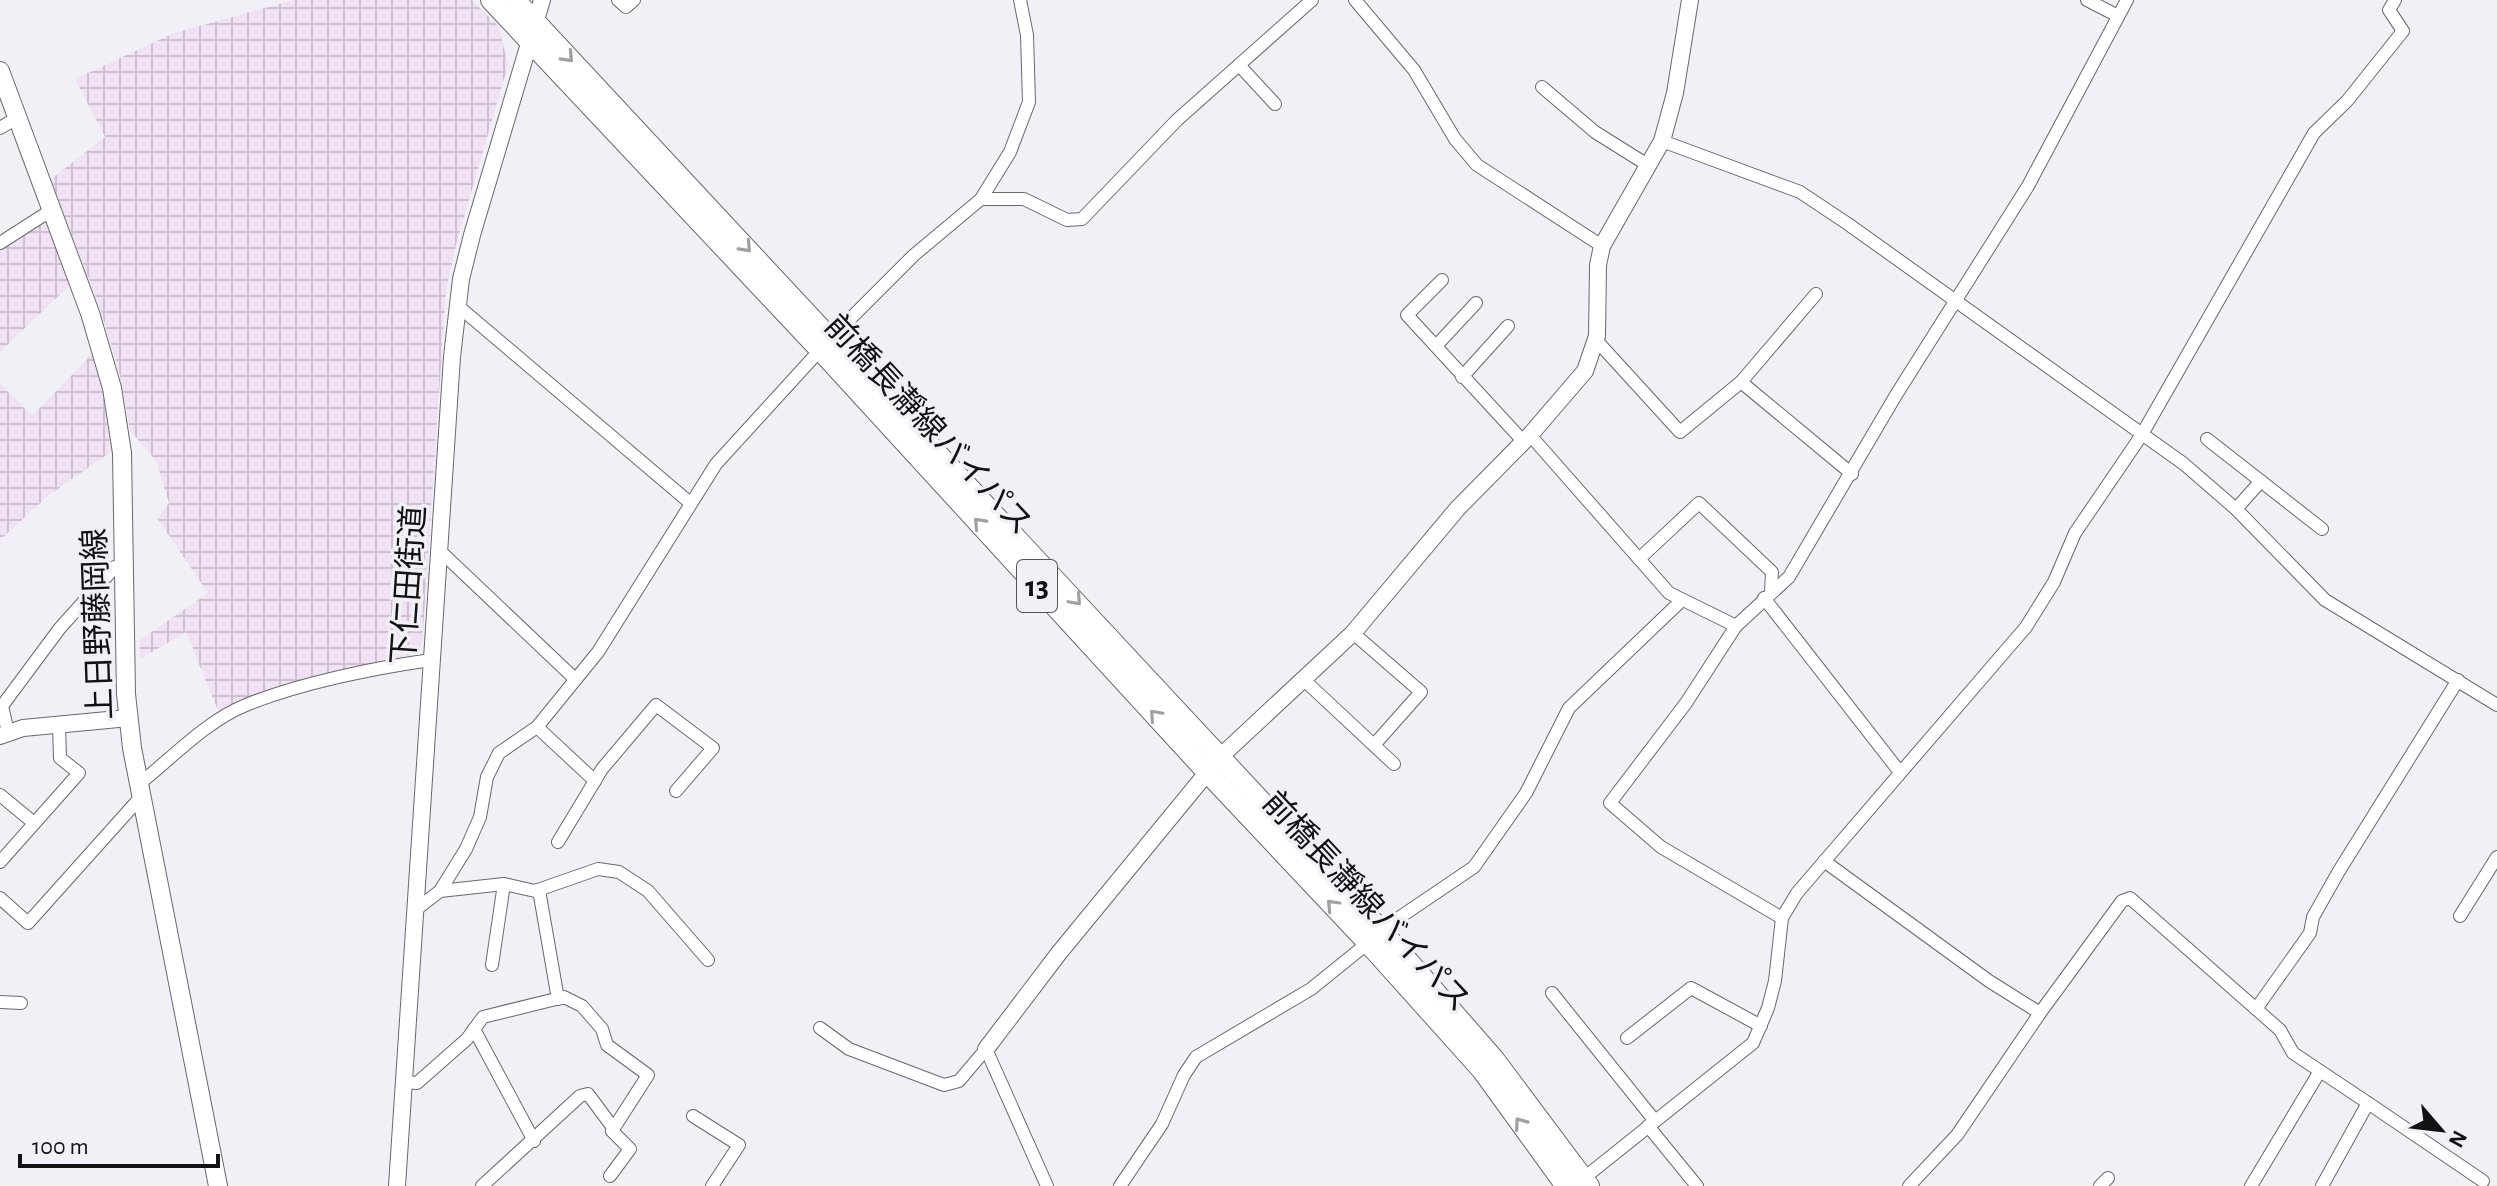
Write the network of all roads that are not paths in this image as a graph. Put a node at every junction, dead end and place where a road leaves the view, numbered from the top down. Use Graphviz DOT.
graph roads {
  1 [pos="491,0"];
  2 [pos="515,0"];
  3 [pos="542,0"];
  4 [pos="618,0"];
  5 [pos="634,0"];
  6 [pos="1020,0"];
  7 [pos="1312,0"];
  8 [pos="1355,0"];
  9 [pos="1690,0"];
  10 [pos="2087,0"];
  11 [pos="2127,0"];
  12 [pos="2395,0"];
  13 [pos="2118,16"];
  14 [pos="534,22"];
  15 [pos="529,43"];
  16 [pos="1239,65"];
  17 [pos="0,71"];
  18 [pos="1542,87"];
  19 [pos="1275,104"];
  20 [pos="8,124"];
  21 [pos="1662,141"];
  22 [pos="1646,164"];
  23 [pos="981,199"];
  24 [pos="50,211"];
  25 [pos="0,243"];
  26 [pos="1602,246"];
  27 [pos="1442,280"];
  28 [pos="1816,294"];
  29 [pos="1955,299"];
  30 [pos="1476,303"];
  31 [pos="458,306"];
  32 [pos="1508,326"];
  33 [pos="1596,340"];
  34 [pos="826,344"];
  35 [pos="1436,346"];
  36 [pos="1462,377"];
  37 [pos="1741,382"];
  38 [pos="2141,436"];
  39 [pos="1526,438"];
  40 [pos="2207,439"];
  41 [pos="1852,474"];
  42 [pos="2261,481"];
  43 [pos="689,502"];
  44 [pos="2236,509"];
  45 [pos="2322,529"];
  46 [pos="439,550"];
  47 [pos="1639,559"];
  48 [pos="123,566"];
  49 [pos="1768,595"];
  50 [pos="1681,601"];
  51 [pos="1736,626"];
  52 [pos="1353,633"];
  53 [pos="431,660"];
  54 [pos="575,679"];
  55 [pos="1304,680"];
  56 [pos="2458,680"];
  57 [pos="2497,705"];
  58 [pos="129,718"];
  59 [pos="59,725"];
  60 [pos="537,727"];
  61 [pos="4,734"];
  62 [pos="1374,745"];
  63 [pos="1394,764"];
  64 [pos="1213,765"];
  65 [pos="1899,771"];
  66 [pos="595,781"];
  67 [pos="676,791"];
  68 [pos="139,792"];
  69 [pos="0,795"];
  70 [pos="34,823"];
  71 [pos="558,842"];
  72 [pos="2497,857"];
  73 [pos="1824,861"];
  74 [pos="0,862"];
  75 [pos="504,884"];
  76 [pos="539,890"];
  77 [pos="440,891"];
  78 [pos="0,898"];
  79 [pos="414,911"];
  80 [pos="2460,916"];
  81 [pos="1782,918"];
  82 [pos="1375,936"];
  83 [pos="708,960"];
  84 [pos="492,965"];
  85 [pos="1552,993"];
  86 [pos="558,999"];
  87 [pos="0,1002"];
  88 [pos="21,1003"];
  89 [pos="2256,1009"];
  90 [pos="2040,1013"];
  91 [pos="1761,1026"];
  92 [pos="820,1028"];
  93 [pos="474,1029"];
  94 [pos="1627,1038"];
  95 [pos="986,1049"];
  96 [pos="2320,1071"];
  97 [pos="404,1082"];
  98 [pos="2368,1103"];
  99 [pos="693,1116"];
  100 [pos="1651,1124"];
  101 [pos="614,1129"];
  102 [pos="534,1141"];
  103 [pos="610,1176"];
  104 [pos="2497,1176"];
  105 [pos="1578,1184"];
  106 [pos="2327,1184"];
  107 [pos="2480,1184"];
  108 [pos="218,1186"];
  109 [pos="397,1186"];
  110 [pos="482,1186"];
  111 [pos="712,1186"];
  112 [pos="1047,1186"];
  113 [pos="1120,1186"];
  114 [pos="1697,1186"];
  115 [pos="1909,1186"];
  116 [pos="2251,1186"];
  1 -- 15 [label="main road, 前橋長瀞線バイパス / 13"];
  2 -- 14 [label="main road, 前橋長瀞線バイパス / 13"];
  3 -- 14 [label="street, 下仁田街道"];
  4 -- 5 [label="street"];
  6 -- 23 [label="street"];
  7 -- 16 [label="street"];
  8 -- 26 [label="street"];
  9 -- 21 [label="street"];
  10 -- 13 [label="street"];
  11 -- 13 [label="street"];
  12 -- 38 [label="street"];
  13 -- 29 [label="street"];
  14 -- 15 [label="street, 下仁田街道"];
  14 -- 34 [label="main road, 前橋長瀞線バイパス / 13, one-way"];
  15 -- 31 [label="street, 下仁田街道"];
  15 -- 34 [label="main road, 前橋長瀞線バイパス / 13"];
  16 -- 19 [label="street"];
  16 -- 23 [label="street"];
  17 -- 20 [label="main road, 上日野藤岡線"];
  18 -- 22 [label="street"];
  20 -- 24 [label="main road, 上日野藤岡線"];
  21 -- 22 [label="street"];
  21 -- 29 [label="street"];
  22 -- 26 [label="street"];
  23 -- 34 [label="street"];
  24 -- 25 [label="street"];
  24 -- 48 [label="main road, 上日野藤岡線"];
  26 -- 33 [label="street"];
  27 -- 35 [label="street"];
  28 -- 37 [label="street"];
  29 -- 38 [label="street"];
  29 -- 41 [label="street"];
  30 -- 35 [label="street"];
  31 -- 43 [label="street"];
  31 -- 46 [label="street, 下仁田街道"];
  32 -- 36 [label="street"];
  33 -- 37 [label="street"];
  33 -- 39 [label="street"];
  34 -- 43 [label="street"];
  34 -- 64 [label="main road, 前橋長瀞線バイパス / 13"];
  35 -- 36 [label="street"];
  36 -- 39 [label="street"];
  37 -- 41 [label="street"];
  38 -- 44 [label="street"];
  38 -- 65 [label="street"];
  39 -- 47 [label="street"];
  39 -- 52 [label="street"];
  40 -- 42 [label="street"];
  41 -- 49 [label="street"];
  42 -- 44 [label="street"];
  42 -- 45 [label="street"];
  43 -- 54 [label="street"];
  44 -- 56 [label="street"];
  46 -- 53 [label="street, 下仁田街道"];
  46 -- 54 [label="street"];
  47 -- 49 [label="street"];
  47 -- 50 [label="street"];
  48 -- 58 [label="main road, 上日野藤岡線"];
  48 -- 61 [label="street"];
  49 -- 51 [label="street"];
  49 -- 65 [label="street"];
  50 -- 51 [label="street"];
  50 -- 82 [label="street"];
  51 -- 81 [label="street"];
  52 -- 55 [label="street"];
  52 -- 62 [label="street"];
  53 -- 68 [label="street"];
  53 -- 79 [label="street, 下仁田街道"];
  54 -- 60 [label="street"];
  55 -- 62 [label="street"];
  55 -- 64 [label="street"];
  56 -- 57 [label="street"];
  56 -- 89 [label="street"];
  58 -- 59 [label="street"];
  58 -- 68 [label="main road, 上日野藤岡線"];
  59 -- 61 [label="street"];
  59 -- 70 [label="street"];
  60 -- 66 [label="street"];
  60 -- 77 [label="street"];
  62 -- 63 [label="street"];
  64 -- 82 [label="main road, 前橋長瀞線バイパス / 13"];
  64 -- 95 [label="street"];
  65 -- 73 [label="street"];
  66 -- 67 [label="street"];
  66 -- 71 [label="street"];
  68 -- 78 [label="street"];
  68 -- 108 [label="main road, 上日野藤岡線"];
  69 -- 70 [label="street"];
  70 -- 74 [label="street"];
  72 -- 80 [label="street"];
  73 -- 81 [label="street"];
  73 -- 90 [label="street"];
  75 -- 76 [label="street"];
  75 -- 77 [label="street"];
  75 -- 84 [label="street"];
  76 -- 83 [label="street"];
  76 -- 86 [label="street"];
  77 -- 79 [label="street"];
  79 -- 97 [label="street, 下仁田街道"];
  81 -- 91 [label="street"];
  82 -- 105 [label="main road, 前橋長瀞線バイパス / 13"];
  82 -- 113 [label="street"];
  85 -- 100 [label="street"];
  86 -- 93 [label="street"];
  86 -- 101 [label="street"];
  87 -- 88 [label="street"];
  89 -- 90 [label="street"];
  89 -- 96 [label="street"];
  90 -- 115 [label="street"];
  91 -- 94 [label="street"];
  91 -- 100 [label="street"];
  92 -- 95 [label="street"];
  93 -- 97 [label="street"];
  93 -- 102 [label="street"];
  95 -- 112 [label="street"];
  96 -- 98 [label="street"];
  96 -- 116 [label="street"];
  97 -- 109 [label="street, 下仁田街道"];
  98 -- 106 [label="street"];
  98 -- 107 [label="street"];
  99 -- 111 [label="street"];
  100 -- 105 [label="street"];
  100 -- 114 [label="street"];
  101 -- 102 [label="street"];
  101 -- 103 [label="street"];
  102 -- 110 [label="street"];
  104 -- 107 [label="street"];
}
